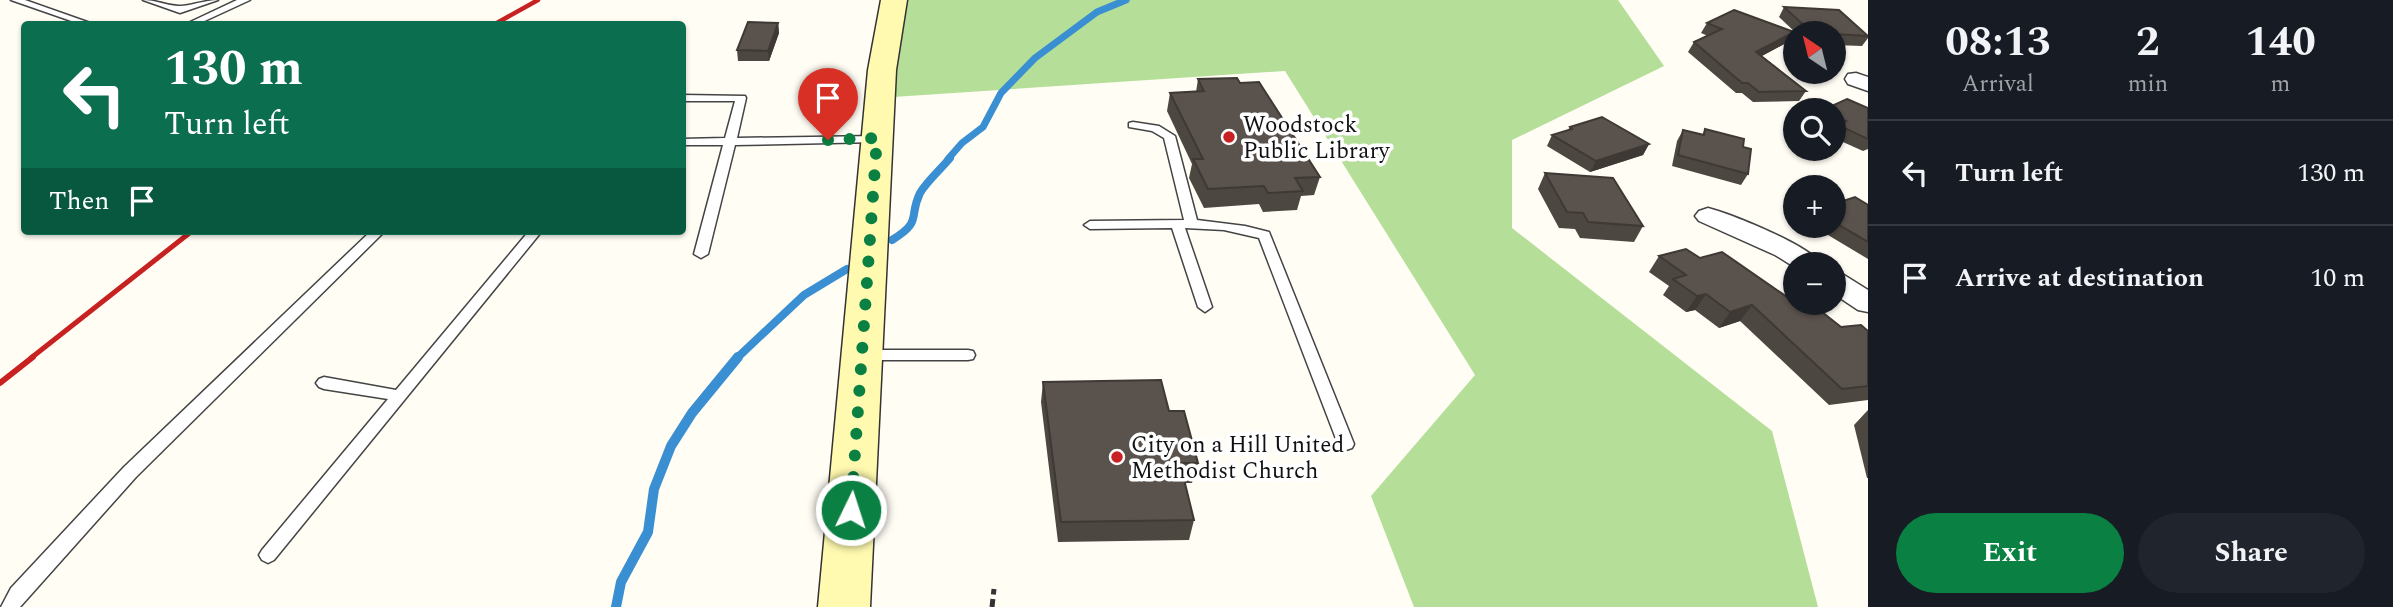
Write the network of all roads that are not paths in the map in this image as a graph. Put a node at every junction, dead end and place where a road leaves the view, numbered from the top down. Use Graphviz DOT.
graph roads {
  1 [pos="16,0"];
  2 [pos="148,0"];
  3 [pos="213,0"];
  4 [pos="245,0"];
  5 [pos="894,0"];
  6 [pos="79,21"];
  7 [pos="198,21"];
  8 [pos="686,98"];
  9 [pos="1133,125"];
  10 [pos="877,138"];
  11 [pos="686,142"];
  12 [pos="729,142"];
  13 [pos="1708,216"];
  14 [pos="1090,225"];
  15 [pos="1185,225"];
  16 [pos="375,235"];
  17 [pos="533,235"];
  18 [pos="1789,252"];
  19 [pos="701,254"];
  20 [pos="1846,289"];
  21 [pos="1868,303"];
  22 [pos="1205,307"];
  23 [pos="862,355"];
  24 [pos="968,355"];
  25 [pos="324,383"];
  26 [pos="401,396"];
  27 [pos="1346,444"];
  28 [pos="268,555"];
  29 [pos="10,607"];
  30 [pos="844,607"];
  1 -- 6 [label="lane"];
  2 -- 3 [label="lane"];
  4 -- 7 [label="lane"];
  5 -- 10 [label="main road"];
  8 -- 12 [label="lane"];
  9 -- 15 [label="lane"];
  10 -- 12 [label="lane"];
  10 -- 23 [label="main road"];
  11 -- 12 [label="lane"];
  12 -- 19 [label="lane"];
  13 -- 18 [label="street"];
  14 -- 15 [label="lane"];
  15 -- 22 [label="lane"];
  15 -- 27 [label="lane"];
  16 -- 29 [label="lane"];
  17 -- 26 [label="lane"];
  20 -- 21 [label="street"];
  23 -- 24 [label="lane"];
  23 -- 30 [label="main road"];
  25 -- 26 [label="lane"];
  26 -- 28 [label="lane"];
}
